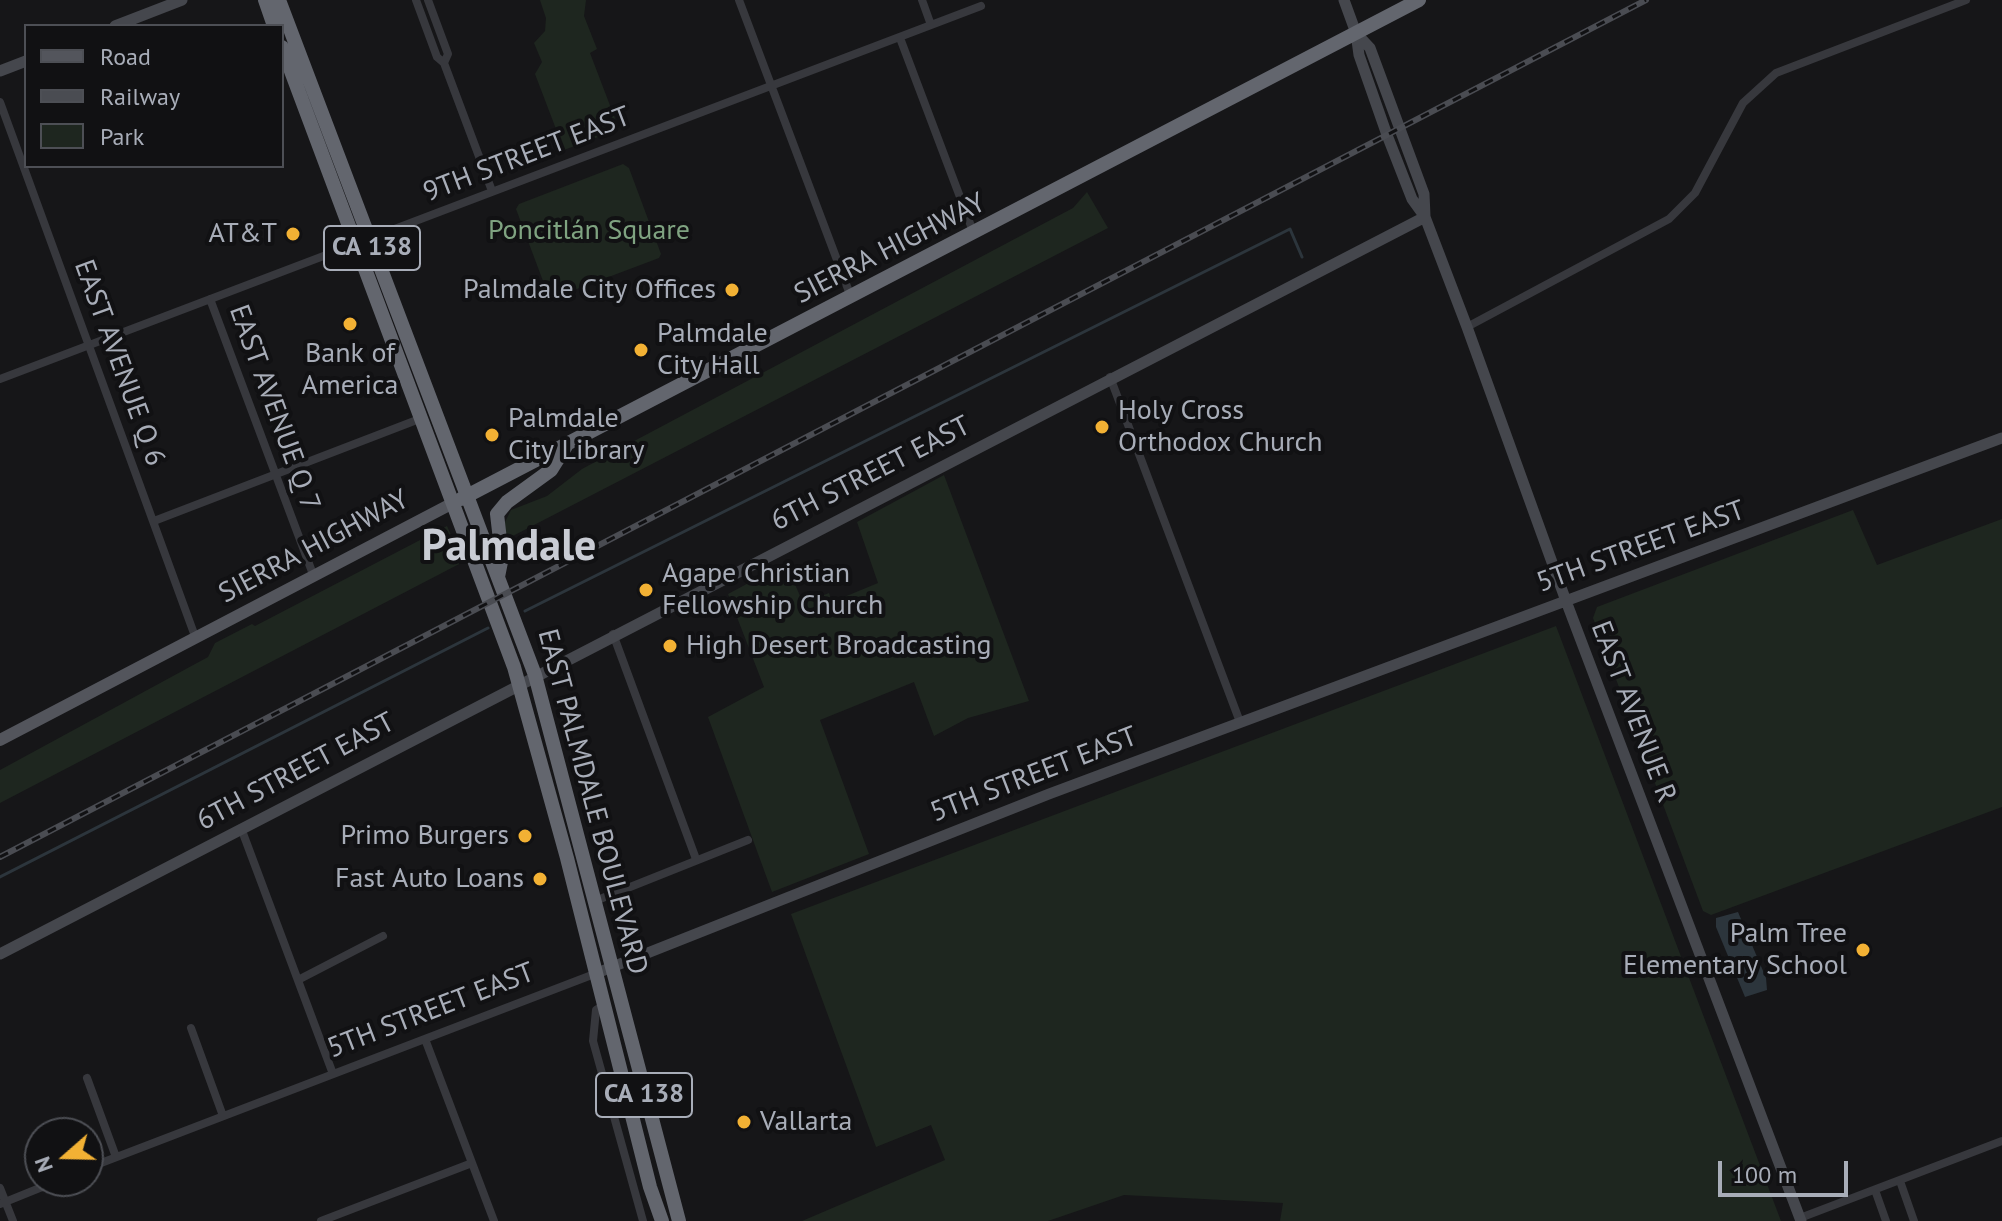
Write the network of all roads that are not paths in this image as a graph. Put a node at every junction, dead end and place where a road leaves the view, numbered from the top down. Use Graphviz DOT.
graph roads {
  1 [pos="182,0"];
  2 [pos="265,0"];
  3 [pos="279,0"];
  4 [pos="416,0"];
  5 [pos="428,0"];
  6 [pos="739,0"];
  7 [pos="922,0"];
  8 [pos="1344,0"];
  9 [pos="1419,0"];
  10 [pos="1966,0"];
  11 [pos="981,6"];
  12 [pos="120,24"];
  13 [pos="273,24"];
  14 [pos="931,25"];
  15 [pos="1356,33"];
  16 [pos="900,38"];
  17 [pos="284,52"];
  18 [pos="24,62"];
  19 [pos="444,63"];
  20 [pos="0,71"];
  21 [pos="771,85"];
  22 [pos="0,102"];
  23 [pos="24,168"];
  24 [pos="24,168"];
  25 [pos="492,191"];
  26 [pos="1425,217"];
  27 [pos="974,234"];
  28 [pos="362,242"];
  29 [pos="851,298"];
  30 [pos="210,299"];
  31 [pos="1467,327"];
  32 [pos="89,345"];
  33 [pos="1110,377"];
  34 [pos="0,379"];
  35 [pos="422,418"];
  36 [pos="2002,438"];
  37 [pos="566,446"];
  38 [pos="275,475"];
  39 [pos="460,499"];
  40 [pos="154,521"];
  41 [pos="314,577"];
  42 [pos="498,578"];
  43 [pos="1566,601"];
  44 [pos="613,634"];
  45 [pos="196,639"];
  46 [pos="535,675"];
  47 [pos="519,683"];
  48 [pos="1240,722"];
  49 [pos="0,740"];
  50 [pos="241,828"];
  51 [pos="748,840"];
  52 [pos="696,859"];
  53 [pos="595,901"];
  54 [pos="383,936"];
  55 [pos="0,954"];
  56 [pos="611,968"];
  57 [pos="597,973"];
  58 [pos="298,980"];
  59 [pos="605,1004"];
  60 [pos="191,1028"];
  61 [pos="425,1039"];
  62 [pos="333,1074"];
  63 [pos="87,1078"];
  64 [pos="223,1116"];
  65 [pos="2002,1141"];
  66 [pos="116,1157"];
  67 [pos="104,1162"];
  68 [pos="472,1163"];
  69 [pos="1900,1181"];
  70 [pos="0,1188"];
  71 [pos="1875,1190"];
  72 [pos="24,1194"];
  73 [pos="3,1203"];
  74 [pos="1801,1220"];
  75 [pos="13,1221"];
  76 [pos="321,1221"];
  77 [pos="494,1221"];
  78 [pos="643,1221"];
  79 [pos="662,1221"];
  80 [pos="679,1221"];
  81 [pos="1886,1221"];
  82 [pos="1914,1221"];
  1 -- 12 [label="street"];
  2 -- 13 [label="highway"];
  3 -- 28 [label="highway, EAST PALMDALE BOULEVARD / CA 138"];
  4 -- 19 [label="street"];
  5 -- 19 [label="street"];
  6 -- 21 [label="street"];
  7 -- 14 [label="street"];
  8 -- 15 [label="street, EAST AVENUE R"];
  9 -- 15 [label="highway, SIERRA HIGHWAY"];
  10 -- 31 [label="street"];
  11 -- 14 [label="street, 9TH STREET EAST"];
  14 -- 16 [label="street, 9TH STREET EAST"];
  15 -- 26 [label="street, EAST AVENUE R"];
  15 -- 27 [label="highway, SIERRA HIGHWAY"];
  16 -- 21 [label="street, 9TH STREET EAST"];
  16 -- 27 [label="street"];
  17 -- 28 [label="highway, EAST PALMDALE BOULEVARD / CA 138"];
  18 -- 20 [label="street"];
  19 -- 25 [label="street"];
  21 -- 25 [label="street, 9TH STREET EAST"];
  21 -- 29 [label="street"];
  22 -- 23 [label="street, EAST AVENUE Q 6"];
  24 -- 32 [label="street, EAST AVENUE Q 6"];
  25 -- 28 [label="street, 9TH STREET EAST"];
  26 -- 31 [label="street, EAST AVENUE R"];
  26 -- 33 [label="street, 6TH STREET EAST"];
  27 -- 29 [label="highway, SIERRA HIGHWAY"];
  28 -- 30 [label="street, 9TH STREET EAST"];
  28 -- 35 [label="highway, EAST PALMDALE BOULEVARD / CA 138"];
  28 -- 39 [label="highway, EAST PALMDALE BOULEVARD / CA 138"];
  29 -- 37 [label="highway, SIERRA HIGHWAY"];
  30 -- 32 [label="street, 9TH STREET EAST"];
  30 -- 38 [label="street, EAST AVENUE Q 7"];
  31 -- 43 [label="street, EAST AVENUE R"];
  32 -- 34 [label="street, 9TH STREET EAST"];
  32 -- 40 [label="street, EAST AVENUE Q 6"];
  33 -- 44 [label="street, 6TH STREET EAST"];
  33 -- 48 [label="street"];
  35 -- 38 [label="street"];
  35 -- 39 [label="highway, EAST PALMDALE BOULEVARD / CA 138"];
  36 -- 43 [label="street, 5TH STREET EAST"];
  37 -- 39 [label="highway, SIERRA HIGHWAY"];
  37 -- 42 [label="highway"];
  38 -- 40 [label="street"];
  38 -- 41 [label="street, EAST AVENUE Q 7"];
  39 -- 41 [label="main road, SIERRA HIGHWAY"];
  39 -- 42 [label="highway, EAST PALMDALE BOULEVARD / CA 138"];
  39 -- 47 [label="highway, EAST PALMDALE BOULEVARD / CA 138"];
  40 -- 45 [label="street, EAST AVENUE Q 6"];
  41 -- 45 [label="main road, SIERRA HIGHWAY"];
  42 -- 46 [label="highway, EAST PALMDALE BOULEVARD / CA 138"];
  43 -- 48 [label="street, 5TH STREET EAST"];
  43 -- 74 [label="street, EAST AVENUE R"];
  44 -- 46 [label="street, 6TH STREET EAST"];
  44 -- 52 [label="street"];
  45 -- 49 [label="main road, SIERRA HIGHWAY"];
  46 -- 47 [label="street, 6TH STREET EAST"];
  46 -- 53 [label="highway, EAST PALMDALE BOULEVARD / CA 138"];
  47 -- 50 [label="street, 6TH STREET EAST"];
  47 -- 57 [label="highway, EAST PALMDALE BOULEVARD / CA 138"];
  48 -- 56 [label="street, 5TH STREET EAST"];
  50 -- 55 [label="street, 6TH STREET EAST"];
  50 -- 58 [label="street"];
  51 -- 52 [label="street"];
  52 -- 53 [label="street"];
  53 -- 56 [label="highway, EAST PALMDALE BOULEVARD / CA 138"];
  54 -- 58 [label="street"];
  56 -- 57 [label="street, 5TH STREET EAST"];
  56 -- 80 [label="highway, EAST PALMDALE BOULEVARD / CA 138"];
  57 -- 59 [label="highway, EAST PALMDALE BOULEVARD / CA 138"];
  57 -- 61 [label="street, 5TH STREET EAST"];
  58 -- 62 [label="street"];
  59 -- 78 [label="street"];
  59 -- 79 [label="highway, EAST PALMDALE BOULEVARD / CA 138"];
  60 -- 64 [label="street"];
  61 -- 62 [label="street, 5TH STREET EAST"];
  61 -- 68 [label="street"];
  62 -- 64 [label="street, 5TH STREET EAST"];
  63 -- 66 [label="street"];
  64 -- 66 [label="street, 5TH STREET EAST"];
  65 -- 69 [label="street"];
  66 -- 67 [label="street, 5TH STREET EAST"];
  68 -- 76 [label="street"];
  68 -- 77 [label="street"];
  69 -- 71 [label="street"];
  69 -- 82 [label="street"];
  70 -- 73 [label="street"];
  71 -- 74 [label="street"];
  71 -- 81 [label="street"];
  72 -- 73 [label="street"];
  73 -- 75 [label="street"];
}
